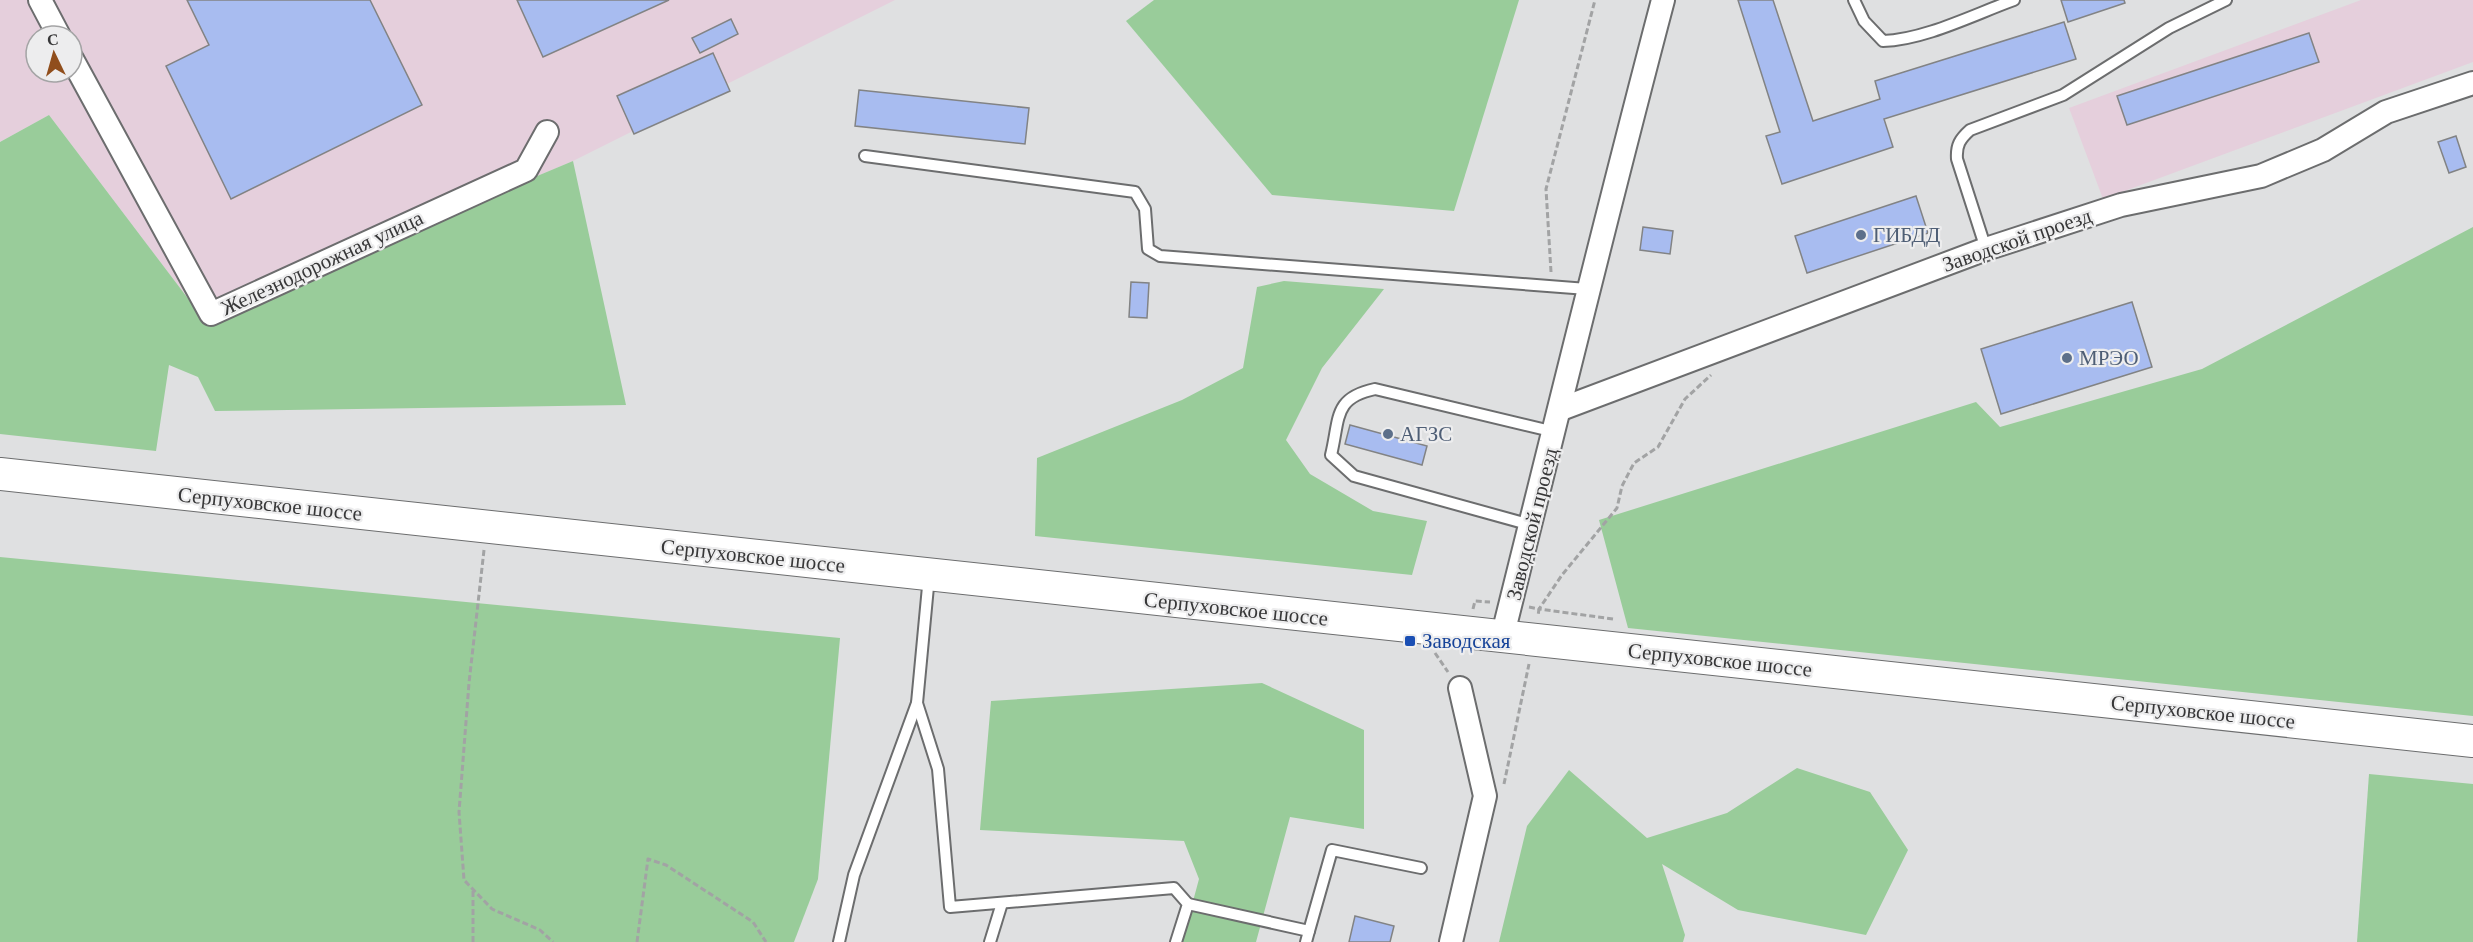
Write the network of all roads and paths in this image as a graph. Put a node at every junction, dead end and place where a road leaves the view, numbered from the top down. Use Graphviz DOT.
graph roads {
  1 [pos="40,0"];
  2 [pos="1595,0"];
  3 [pos="1663,0"];
  4 [pos="1854,0"];
  5 [pos="2014,0"];
  6 [pos="2226,0"];
  7 [pos="53,24"];
  8 [pos="84,81"];
  9 [pos="2473,82"];
  10 [pos="547,132"];
  11 [pos="866,156"];
  12 [pos="1986,249"];
  13 [pos="1552,286"];
  14 [pos="1587,289"];
  15 [pos="1736,343"];
  16 [pos="1561,409"];
  17 [pos="1555,432"];
  18 [pos="0,474"];
  19 [pos="1531,525"];
  20 [pos="486,527"];
  21 [pos="929,575"];
  22 [pos="1613,619"];
  23 [pos="1502,638"];
  24 [pos="1534,641"];
  25 [pos="1428,644"];
  26 [pos="1460,688"];
  27 [pos="917,703"];
  28 [pos="2473,741"];
  29 [pos="1503,789"];
  30 [pos="1421,868"];
  31 [pos="473,890"];
  32 [pos="1002,903"];
  33 [pos="1188,904"];
  34 [pos="1308,937"];
  35 [pos="473,942"];
  36 [pos="553,942"];
  37 [pos="637,942"];
  38 [pos="765,942"];
  39 [pos="839,942"];
  40 [pos="990,942"];
  41 [pos="1176,942"];
  42 [pos="1451,942"];
  1 -- 7 [label="street"];
  2 -- 13 [label="path"];
  3 -- 14 [label="street, Заводской проезд"];
  4 -- 5 [label="lane"];
  6 -- 12 [label="lane"];
  8 -- 10 [label="street, Железнодорожная улица"];
  9 -- 12 [label="street, Заводской проезд"];
  11 -- 13 [label="lane"];
  12 -- 15 [label="street, Заводской проезд"];
  13 -- 14 [label="lane"];
  14 -- 16 [label="street, Заводской проезд"];
  15 -- 16 [label="street, Заводской проезд"];
  15 -- 22 [label="path"];
  16 -- 17 [label="street, Заводской проезд"];
  17 -- 19 [label="street, Заводской проезд"];
  17 -- 19 [label="lane"];
  18 -- 20 [label="main road, Серпуховское шоссе"];
  19 -- 23 [label="street, Заводской проезд"];
  20 -- 21 [label="main road, Серпуховское шоссе"];
  20 -- 31 [label="path"];
  21 -- 23 [label="main road, Серпуховское шоссе"];
  21 -- 27 [label="lane"];
  23 -- 24 [label="main road, Серпуховское шоссе"];
  24 -- 28 [label="main road, Серпуховское шоссе"];
  24 -- 29 [label="path"];
  25 -- 26 [label="path"];
  26 -- 42 [label="street"];
  27 -- 32 [label="lane"];
  27 -- 39 [label="lane"];
  30 -- 34 [label="lane"];
  31 -- 35 [label="path"];
  31 -- 36 [label="path"];
  32 -- 33 [label="lane"];
  32 -- 40 [label="lane"];
  33 -- 34 [label="lane"];
  33 -- 41 [label="lane"];
  37 -- 38 [label="path"];
}
